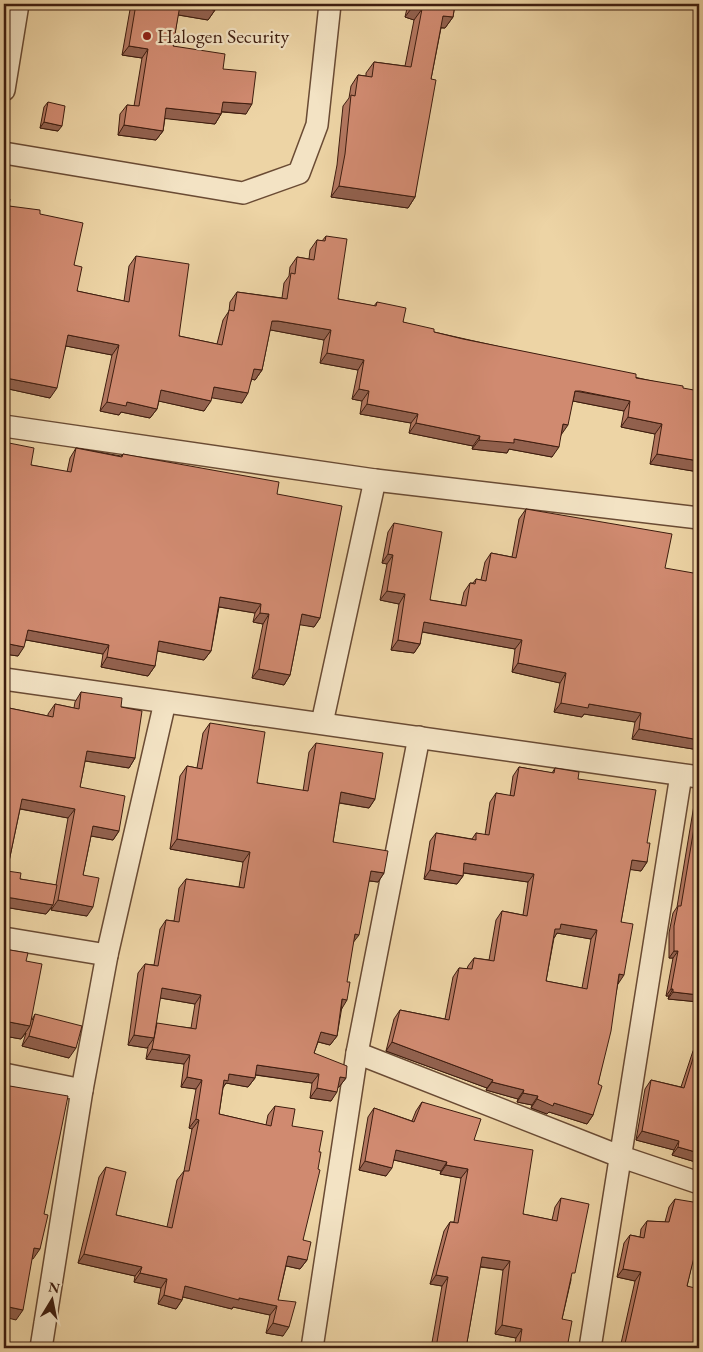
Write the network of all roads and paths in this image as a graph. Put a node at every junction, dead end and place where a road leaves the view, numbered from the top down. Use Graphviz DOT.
graph roads {
  1 [pos="18,4"];
  2 [pos="330,4"];
  3 [pos="4,90"];
  4 [pos="4,153"];
  5 [pos="4,426"];
  6 [pos="375,480"];
  7 [pos="699,518"];
  8 [pos="4,679"];
  9 [pos="165,702"];
  10 [pos="322,723"];
  11 [pos="419,737"];
  12 [pos="690,776"];
  13 [pos="4,938"];
  14 [pos="107,955"];
  15 [pos="357,1053"];
  16 [pos="4,1074"];
  17 [pos="82,1090"];
  18 [pos="619,1156"];
  19 [pos="699,1182"];
  20 [pos="41,1348"];
  21 [pos="312,1348"];
  22 [pos="590,1348"];
  1 -- 3 [label="street"];
  2 -- 4 [label="street"];
  5 -- 6 [label="street"];
  6 -- 7 [label="street"];
  6 -- 10 [label="street"];
  8 -- 9 [label="street"];
  9 -- 10 [label="street"];
  9 -- 14 [label="street"];
  10 -- 11 [label="street"];
  11 -- 12 [label="street"];
  11 -- 15 [label="street"];
  12 -- 18 [label="street"];
  13 -- 14 [label="street"];
  14 -- 17 [label="street"];
  15 -- 18 [label="street"];
  15 -- 21 [label="street"];
  16 -- 17 [label="street"];
  17 -- 20 [label="street"];
  18 -- 19 [label="street"];
  18 -- 22 [label="street"];
}
